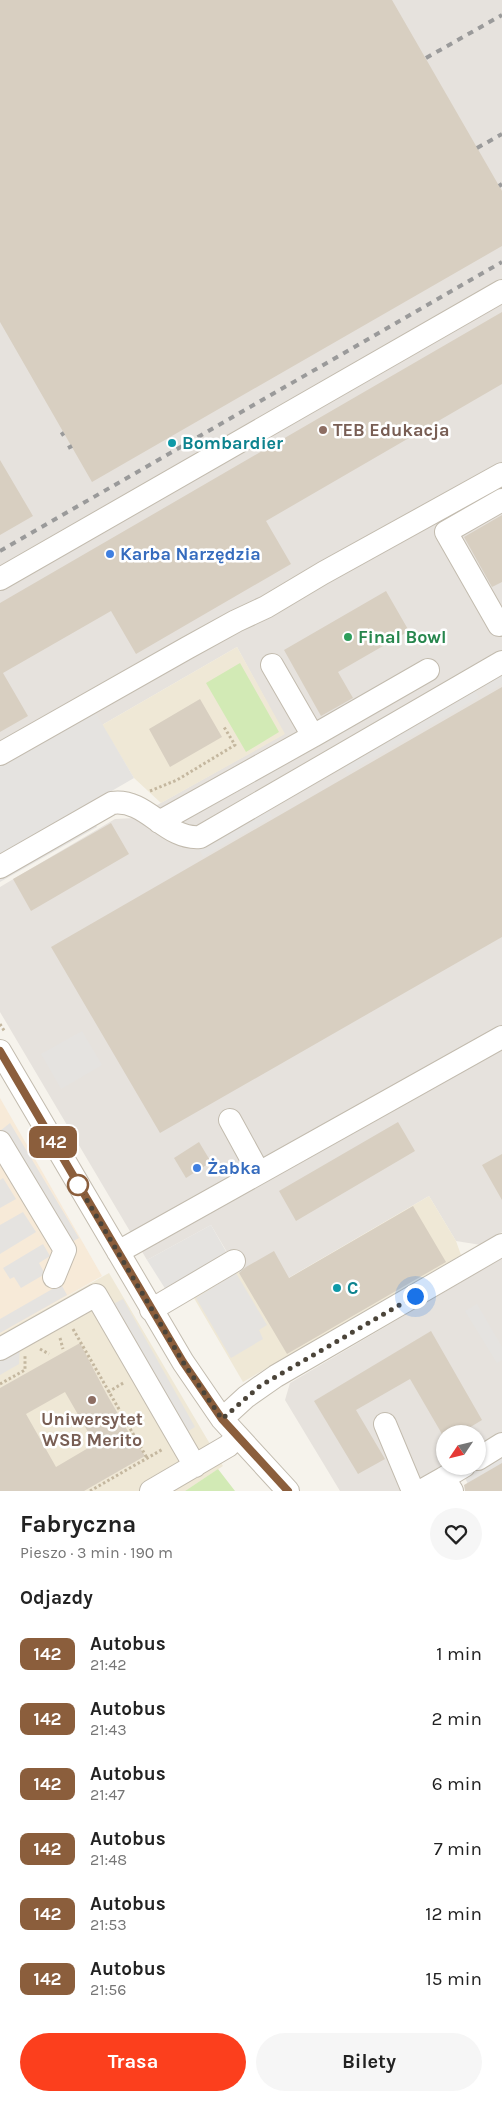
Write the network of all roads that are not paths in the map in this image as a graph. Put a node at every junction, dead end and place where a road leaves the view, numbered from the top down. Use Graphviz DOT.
graph roads {
  1 [pos="502,291"];
  2 [pos="502,474"];
  3 [pos="502,500"];
  4 [pos="0,579"];
  5 [pos="502,623"];
  6 [pos="502,662"];
  7 [pos="272,664"];
  8 [pos="428,670"];
  9 [pos="313,736"];
  10 [pos="0,754"];
  11 [pos="159,822"];
  12 [pos="0,867"];
  13 [pos="502,1037"];
  14 [pos="0,1051"];
  15 [pos="230,1120"];
  16 [pos="0,1142"];
  17 [pos="259,1173"];
  18 [pos="502,1245"];
  19 [pos="118,1252"];
  20 [pos="234,1261"];
  21 [pos="54,1277"];
  22 [pos="151,1310"];
  23 [pos="0,1350"];
  24 [pos="222,1419"];
  25 [pos="385,1424"];
  26 [pos="237,1437"];
  27 [pos="502,1444"];
  28 [pos="486,1454"];
  29 [pos="194,1466"];
  30 [pos="456,1475"];
  31 [pos="448,1485"];
  32 [pos="151,1491"];
  33 [pos="288,1491"];
  34 [pos="413,1491"];
  35 [pos="421,1491"];
  1 -- 4 [label="street"];
  2 -- 10 [label="street"];
  3 -- 5 [label="street"];
  6 -- 11 [label="street"];
  7 -- 9 [label="street"];
  8 -- 9 [label="street"];
  9 -- 11 [label="street"];
  11 -- 12 [label="street"];
  13 -- 17 [label="street"];
  14 -- 19 [label="street"];
  15 -- 17 [label="street"];
  16 -- 21 [label="street"];
  17 -- 19 [label="street"];
  18 -- 24 [label="street"];
  19 -- 22 [label="street"];
  20 -- 22 [label="street"];
  22 -- 24 [label="street"];
  23 -- 29 [label="street"];
  24 -- 26 [label="street"];
  25 -- 34 [label="street"];
  26 -- 29 [label="street"];
  26 -- 33 [label="street"];
  27 -- 28 [label="street"];
  29 -- 32 [label="street"];
  30 -- 31 [label="street"];
  31 -- 35 [label="street"];
}
